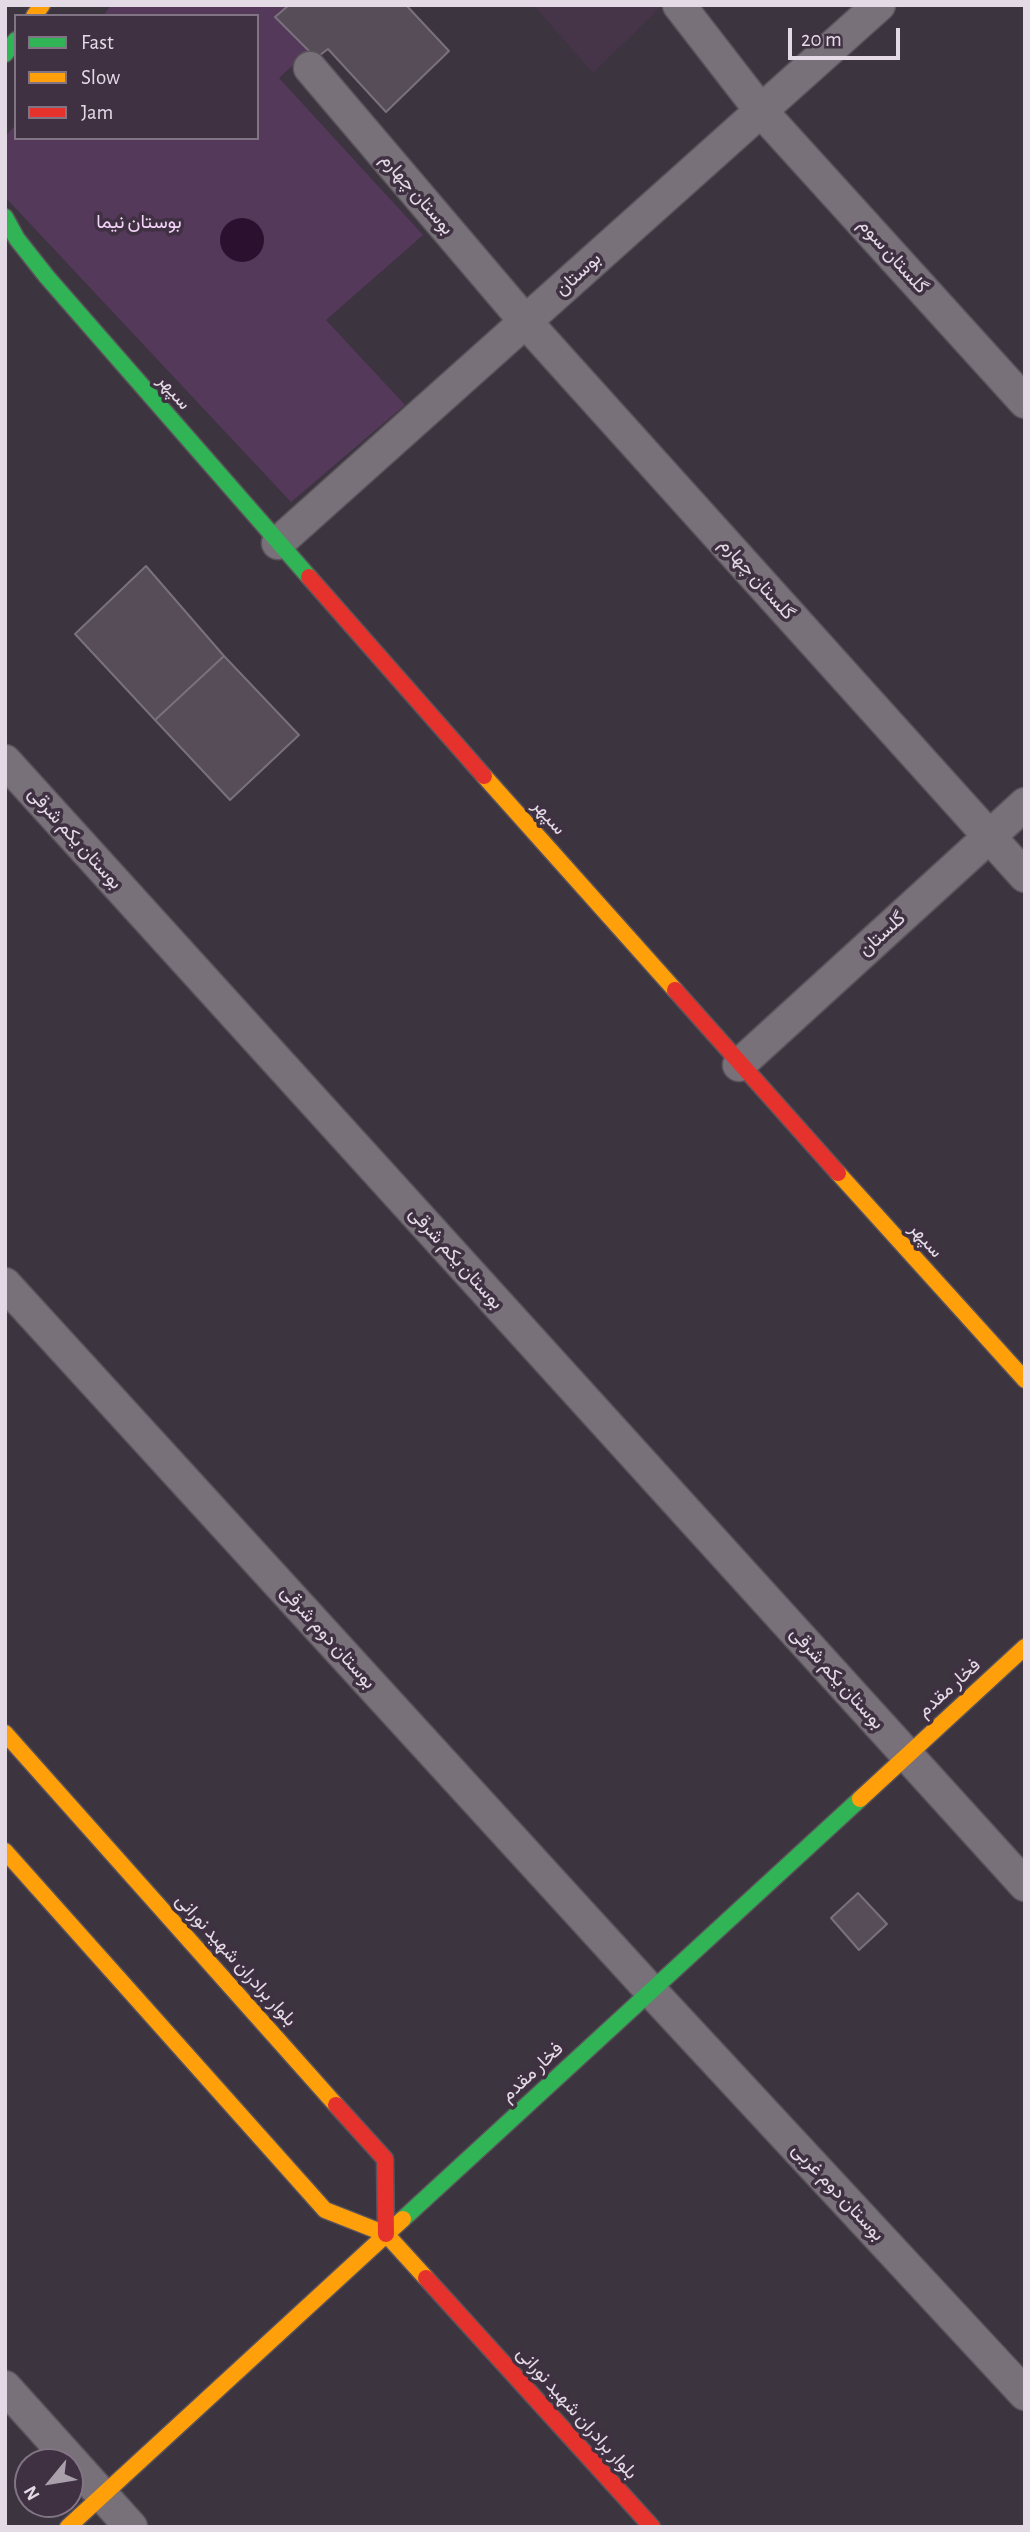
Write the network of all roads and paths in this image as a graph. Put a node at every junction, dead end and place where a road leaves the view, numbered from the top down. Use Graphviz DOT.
graph roads {
  1 [pos="679,5"];
  2 [pos="879,5"];
  3 [pos="310,68"];
  4 [pos="761,111"];
  5 [pos="5,217"];
  6 [pos="5,251"];
  7 [pos="47,277"];
  8 [pos="526,321"];
  9 [pos="1025,402"];
  10 [pos="278,542"];
  11 [pos="5,761"];
  12 [pos="1025,804"];
  13 [pos="989,837"];
  14 [pos="1025,876"];
  15 [pos="739,1065"];
  16 [pos="5,1284"];
  17 [pos="1025,1380"];
  18 [pos="1025,1647"];
  19 [pos="5,1733"];
  20 [pos="907,1755"];
  21 [pos="5,1851"];
  22 [pos="1025,1885"];
  23 [pos="651,1991"];
  24 [pos="386,2234"];
  25 [pos="5,2387"];
  26 [pos="1025,2394"];
  27 [pos="103,2495"];
  28 [pos="68,2527"];
  29 [pos="131,2527"];
  30 [pos="652,2527"];
  1 -- 4 [label="street, گلستان سوم"];
  2 -- 4 [label="street, بوستان"];
  3 -- 8 [label="street, بوستان چهارم"];
  4 -- 8 [label="street, بوستان"];
  4 -- 9 [label="street, گلستان سوم"];
  5 -- 7 [label="street"];
  6 -- 7 [label="street"];
  7 -- 10 [label="street, سپهر"];
  8 -- 10 [label="street, بوستان"];
  8 -- 13 [label="street, گلستان چهارم"];
  10 -- 15 [label="street, سپهر"];
  11 -- 20 [label="street, بوستان یکم شرقی"];
  12 -- 13 [label="street, گلستان"];
  13 -- 14 [label="street, گلستان چهارم"];
  13 -- 15 [label="street, گلستان"];
  15 -- 17 [label="street, سپهر"];
  16 -- 23 [label="street, بوستان دوم شرقی"];
  18 -- 20 [label="street, فخار مقدم"];
  19 -- 24 [label="street, بلوار برادران شهید نورانی"];
  20 -- 22 [label="street, بوستان یکم شرقی"];
  20 -- 23 [label="street, فخار مقدم"];
  21 -- 24 [label="street, بلوار برادران شهید نورانی"];
  23 -- 24 [label="street, فخار مقدم"];
  23 -- 26 [label="street, بوستان دوم غربی"];
  24 -- 27 [label="street, فخار مقدم"];
  24 -- 30 [label="street, بلوار برادران شهید نورانی"];
  25 -- 27 [label="street"];
  27 -- 28 [label="street, فخار مقدم"];
  27 -- 29 [label="street"];
}
